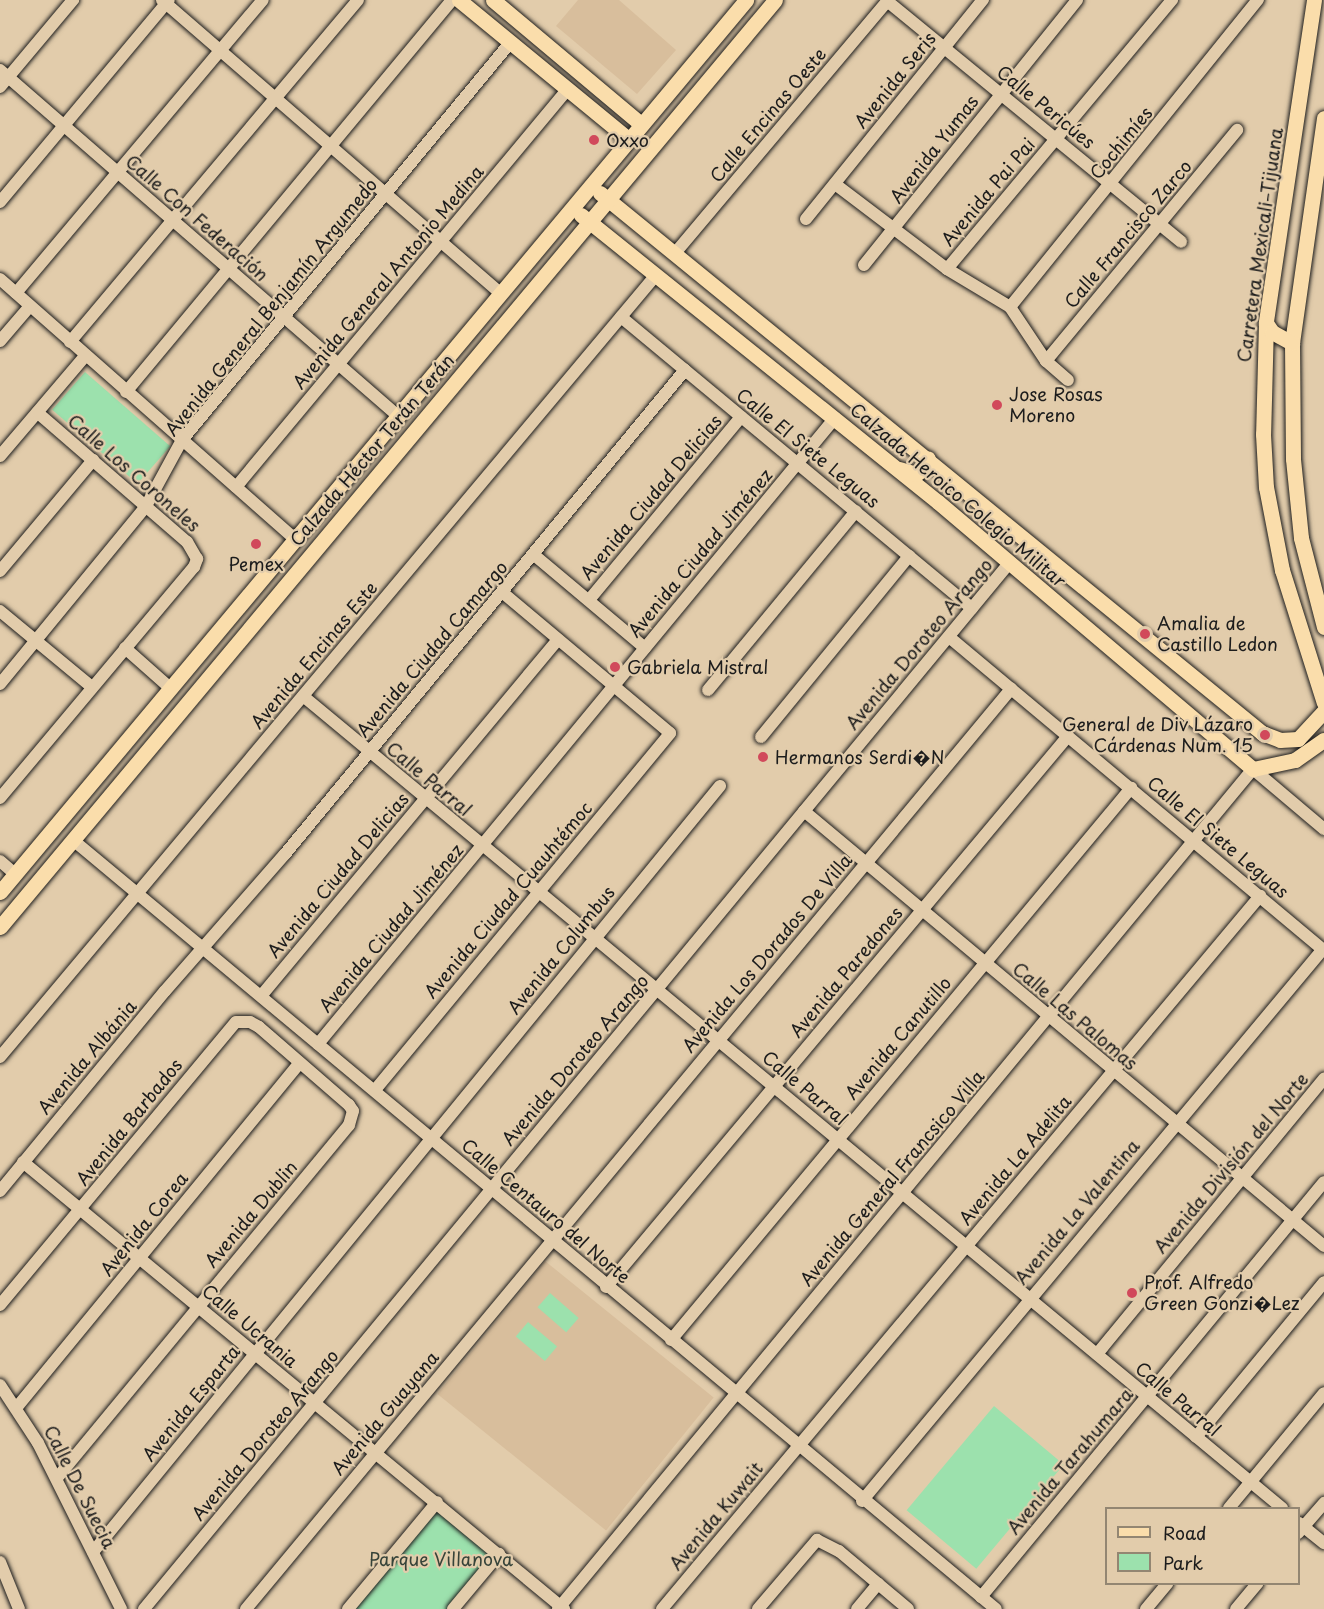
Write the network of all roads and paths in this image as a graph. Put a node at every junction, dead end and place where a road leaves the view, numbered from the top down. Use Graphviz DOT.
graph roads {
  1 [pos="73,0"];
  2 [pos="263,0"];
  3 [pos="358,0"];
  4 [pos="452,0"];
  5 [pos="459,0"];
  6 [pos="493,0"];
  7 [pos="746,0"];
  8 [pos="775,0"];
  9 [pos="888,0"];
  10 [pos="984,0"];
  11 [pos="1077,0"];
  12 [pos="1172,0"];
  13 [pos="1314,0"];
  14 [pos="166,1"];
  15 [pos="1258,1"];
  16 [pos="510,43"];
  17 [pos="945,47"];
  18 [pos="221,51"];
  19 [pos="3,78"];
  20 [pos="567,90"];
  21 [pos="1001,94"];
  22 [pos="607,96"];
  23 [pos="275,100"];
  24 [pos="593,112"];
  25 [pos="1324,118"];
  26 [pos="641,124"];
  27 [pos="64,126"];
  28 [pos="1237,130"];
  29 [pos="1056,139"];
  30 [pos="628,140"];
  31 [pos="330,148"];
  32 [pos="119,173"];
  33 [pos="835,184"];
  34 [pos="1111,184"];
  35 [pos="591,185"];
  36 [pos="386,196"];
  37 [pos="607,198"];
  38 [pos="0,202"];
  39 [pos="572,208"];
  40 [pos="806,219"];
  41 [pos="173,221"];
  42 [pos="588,221"];
  43 [pos="1160,225"];
  44 [pos="894,231"];
  45 [pos="1181,242"];
  46 [pos="441,243"];
  47 [pos="676,252"];
  48 [pos="864,264"];
  49 [pos="228,268"];
  50 [pos="947,269"];
  51 [pos="656,276"];
  52 [pos="0,279"];
  53 [pos="16,293"];
  54 [pos="500,293"];
  55 [pos="30,306"];
  56 [pos="1010,307"];
  57 [pos="283,316"];
  58 [pos="621,317"];
  59 [pos="1266,323"];
  60 [pos="0,341"];
  61 [pos="70,342"];
  62 [pos="1292,343"];
  63 [pos="85,356"];
  64 [pos="1046,361"];
  65 [pos="338,364"];
  66 [pos="685,370"];
  67 [pos="1068,380"];
  68 [pos="126,392"];
  69 [pos="37,411"];
  70 [pos="398,416"];
  71 [pos="741,417"];
  72 [pos="835,418"];
  73 [pos="182,440"];
  74 [pos="0,456"];
  75 [pos="928,458"];
  76 [pos="93,460"];
  77 [pos="798,463"];
  78 [pos="896,468"];
  79 [pos="368,485"];
  80 [pos="236,487"];
  81 [pos="963,487"];
  82 [pos="938,502"];
  83 [pos="146,506"];
  84 [pos="856,511"];
  85 [pos="294,538"];
  86 [pos="533,554"];
  87 [pos="909,556"];
  88 [pos="1010,562"];
  89 [pos="0,571"];
  90 [pos="502,592"];
  91 [pos="589,600"];
  92 [pos="972,608"];
  93 [pos="0,611"];
  94 [pos="1324,627"];
  95 [pos="949,637"];
  96 [pos="558,639"];
  97 [pos="36,641"];
  98 [pos="125,648"];
  99 [pos="645,648"];
  100 [pos="0,684"];
  101 [pos="614,686"];
  102 [pos="92,687"];
  103 [pos="170,688"];
  104 [pos="1011,689"];
  105 [pos="708,690"];
  106 [pos="303,696"];
  107 [pos="1324,704"];
  108 [pos="1324,711"];
  109 [pos="1068,736"];
  110 [pos="761,737"];
  111 [pos="128,739"];
  112 [pos="1324,740"];
  113 [pos="369,752"];
  114 [pos="1308,754"];
  115 [pos="1324,756"];
  116 [pos="1253,769"];
  117 [pos="720,786"];
  118 [pos="1131,788"];
  119 [pos="0,798"];
  120 [pos="425,798"];
  121 [pos="804,811"];
  122 [pos="1324,829"];
  123 [pos="73,840"];
  124 [pos="1196,842"];
  125 [pos="482,846"];
  126 [pos="0,861"];
  127 [pos="865,863"];
  128 [pos="15,874"];
  129 [pos="0,892"];
  130 [pos="538,892"];
  131 [pos="137,894"];
  132 [pos="1260,896"];
  133 [pos="921,911"];
  134 [pos="0,914"];
  135 [pos="0,927"];
  136 [pos="594,936"];
  137 [pos="204,949"];
  138 [pos="1324,950"];
  139 [pos="984,963"];
  140 [pos="658,989"];
  141 [pos="261,996"];
  142 [pos="1048,1018"];
  143 [pos="718,1039"];
  144 [pos="318,1044"];
  145 [pos="0,1057"];
  146 [pos="299,1064"];
  147 [pos="1112,1072"];
  148 [pos="1324,1079"];
  149 [pos="774,1086"];
  150 [pos="375,1090"];
  151 [pos="1176,1123"];
  152 [pos="431,1137"];
  153 [pos="837,1138"];
  154 [pos="23,1162"];
  155 [pos="1242,1179"];
  156 [pos="1324,1182"];
  157 [pos="490,1188"];
  158 [pos="0,1191"];
  159 [pos="902,1192"];
  160 [pos="81,1210"];
  161 [pos="1293,1220"];
  162 [pos="552,1240"];
  163 [pos="967,1246"];
  164 [pos="1324,1246"];
  165 [pos="140,1258"];
  166 [pos="1324,1282"];
  167 [pos="606,1287"];
  168 [pos="1029,1298"];
  169 [pos="0,1305"];
  170 [pos="198,1306"];
  171 [pos="671,1340"];
  172 [pos="255,1353"];
  173 [pos="1097,1354"];
  174 [pos="0,1385"];
  175 [pos="1324,1393"];
  176 [pos="736,1394"];
  177 [pos="1147,1396"];
  178 [pos="315,1402"];
  179 [pos="17,1407"];
  180 [pos="1196,1437"];
  181 [pos="797,1447"];
  182 [pos="375,1452"];
  183 [pos="57,1478"];
  184 [pos="1250,1482"];
  185 [pos="861,1501"];
  186 [pos="437,1503"];
  187 [pos="1324,1503"];
  188 [pos="1231,1507"];
  189 [pos="1280,1507"];
  190 [pos="1300,1528"];
  191 [pos="1324,1544"];
  192 [pos="93,1552"];
  193 [pos="499,1554"];
  194 [pos="0,1562"];
  195 [pos="878,1584"];
  196 [pos="1166,1585"];
  197 [pos="1256,1585"];
  198 [pos="981,1597"];
  199 [pos="561,1608"];
  200 [pos="19,1609"];
  201 [pos="120,1609"];
  202 [pos="144,1609"];
  203 [pos="246,1609"];
  204 [pos="348,1609"];
  205 [pos="453,1609"];
  206 [pos="662,1609"];
  207 [pos="758,1609"];
  208 [pos="857,1609"];
  209 [pos="908,1609"];
  210 [pos="996,1609"];
  211 [pos="1146,1609"];
  212 [pos="1236,1609"];
  1 -- 19 [label="street"];
  2 -- 18 [label="street"];
  3 -- 23 [label="street"];
  4 -- 31 [label="street"];
  5 -- 16 [label="main road"];
  6 -- 22 [label="main road"];
  7 -- 26 [label="main road, Calzada Héctor Terán Terán"];
  8 -- 37 [label="main road, Calzada Héctor Terán Terán"];
  9 -- 17 [label="street, Calle Pericúes"];
  9 -- 47 [label="street, Calle Encinas Oeste"];
  10 -- 17 [label="street, Avenida Seris"];
  11 -- 21 [label="street, Avenida Yumas"];
  12 -- 29 [label="street, Avenida Pai Pai"];
  13 -- 59 [label="main road, Carretera Mexicali–Tijuana"];
  14 -- 18 [label="street"];
  14 -- 27 [label="street"];
  15 -- 34 [label="street, Cochimíes"];
  16 -- 20 [label="main road"];
  16 -- 36 [label="street, Avenida General Benjamín Argumedo"];
  17 -- 21 [label="street, Calle Pericúes"];
  17 -- 33 [label="street, Avenida Seris"];
  18 -- 23 [label="street"];
  18 -- 32 [label="street"];
  19 -- 27 [label="street, Calle Con Federación"];
  20 -- 24 [label="main road"];
  20 -- 46 [label="street, Avenida General Antonio Medina"];
  21 -- 29 [label="street, Calle Pericúes"];
  21 -- 44 [label="street, Avenida Yumas"];
  22 -- 24 [label="main road"];
  22 -- 26 [label="main road"];
  23 -- 31 [label="street"];
  23 -- 41 [label="street"];
  24 -- 30 [label="main road"];
  25 -- 62 [label="main road"];
  26 -- 30 [label="main road, Calzada Héctor Terán Terán"];
  27 -- 32 [label="street, Calle Con Federación"];
  27 -- 38 [label="street"];
  28 -- 43 [label="street, Calle Francisco Zarco"];
  29 -- 34 [label="street, Calle Pericúes"];
  29 -- 50 [label="street, Avenida Pai Pai"];
  30 -- 35 [label="main road, Calzada Héctor Terán Terán"];
  31 -- 36 [label="street"];
  31 -- 49 [label="street"];
  32 -- 41 [label="street, Calle Con Federación"];
  32 -- 53 [label="street"];
  33 -- 40 [label="street, Avenida Seris"];
  33 -- 44 [label="street"];
  34 -- 43 [label="street, Calle Pericúes"];
  34 -- 56 [label="street, Cochimíes"];
  35 -- 37 [label="main road, Calzada Heroico Colegio Militar"];
  35 -- 39 [label="main road, Calzada Héctor Terán Terán"];
  36 -- 46 [label="street"];
  36 -- 57 [label="street, Avenida General Benjamín Argumedo"];
  37 -- 42 [label="main road, Calzada Héctor Terán Terán"];
  37 -- 47 [label="main road, Calzada Heroico Colegio Militar"];
  39 -- 42 [label="main road, Calzada Heroico Colegio Militar"];
  39 -- 54 [label="main road, Calzada Héctor Terán Terán"];
  41 -- 49 [label="street, Calle Con Federación"];
  41 -- 61 [label="street"];
  42 -- 51 [label="main road, Calzada Heroico Colegio Militar"];
  42 -- 79 [label="main road, Calzada Héctor Terán Terán"];
  43 -- 45 [label="street, Calle Pericúes"];
  43 -- 64 [label="street, Calle Francisco Zarco"];
  44 -- 48 [label="street, Avenida Yumas"];
  44 -- 50 [label="street"];
  46 -- 54 [label="street"];
  46 -- 65 [label="street, Avenida General Antonio Medina"];
  47 -- 75 [label="main road, Calzada Heroico Colegio Militar"];
  49 -- 57 [label="street, Calle Con Federación"];
  49 -- 68 [label="street"];
  50 -- 56 [label="street"];
  51 -- 58 [label="street, Avenida Encinas Este"];
  51 -- 72 [label="main road, Calzada Heroico Colegio Militar"];
  52 -- 53 [label="street"];
  53 -- 55 [label="street"];
  54 -- 70 [label="main road, Calzada Héctor Terán Terán"];
  55 -- 60 [label="street"];
  55 -- 61 [label="street"];
  56 -- 64 [label="street"];
  57 -- 65 [label="street, Calle Con Federación"];
  57 -- 73 [label="street, Avenida General Benjamín Argumedo"];
  58 -- 66 [label="street, Calle El Siete Leguas"];
  58 -- 106 [label="street, Avenida Encinas Este"];
  59 -- 62 [label="main road"];
  59 -- 107 [label="main road, Carretera Mexicali–Tijuana"];
  61 -- 63 [label="street"];
  62 -- 94 [label="main road"];
  63 -- 68 [label="street"];
  63 -- 69 [label="street"];
  64 -- 67 [label="street"];
  65 -- 70 [label="street, Calle Con Federación"];
  65 -- 80 [label="street, Avenida General Antonio Medina"];
  66 -- 71 [label="street, Calle El Siete Leguas"];
  66 -- 86 [label="street, Avenida Ciudad Camargo"];
  68 -- 73 [label="street"];
  69 -- 74 [label="street"];
  69 -- 76 [label="street, Calle Los Coroneles"];
  70 -- 79 [label="main road"];
  70 -- 85 [label="main road, Calzada Héctor Terán Terán"];
  71 -- 77 [label="street, Calle El Siete Leguas"];
  71 -- 91 [label="street, Avenida Ciudad Delicias"];
  72 -- 77 [label="street, Avenida Ciudad Jiménez"];
  72 -- 78 [label="main road, Calzada Heroico Colegio Militar"];
  73 -- 80 [label="street"];
  73 -- 83 [label="street, Avenida General Benjamín Argumedo"];
  75 -- 78 [label="main road"];
  75 -- 81 [label="main road, Calzada Heroico Colegio Militar"];
  76 -- 83 [label="street, Calle Los Coroneles"];
  76 -- 89 [label="street"];
  77 -- 84 [label="street, Calle El Siete Leguas"];
  77 -- 99 [label="street, Avenida Ciudad Jiménez"];
  78 -- 82 [label="main road, Calzada Heroico Colegio Militar"];
  79 -- 123 [label="main road, Calzada Héctor Terán Terán"];
  80 -- 85 [label="street"];
  81 -- 82 [label="main road"];
  81 -- 108 [label="main road, Calzada Heroico Colegio Militar"];
  82 -- 88 [label="main road, Calzada Heroico Colegio Militar"];
  83 -- 97 [label="street, Avenida General Benjamín Argumedo"];
  83 -- 98 [label="street, Calle Los Coroneles"];
  84 -- 87 [label="street, Calle El Siete Leguas"];
  84 -- 105 [label="street"];
  85 -- 103 [label="main road, Calzada Héctor Terán Terán"];
  86 -- 90 [label="street, Avenida Ciudad Camargo"];
  86 -- 91 [label="street"];
  87 -- 92 [label="street, Calle El Siete Leguas"];
  87 -- 110 [label="street"];
  88 -- 92 [label="street, Avenida Doroteo Arango"];
  88 -- 116 [label="main road, Calzada Heroico Colegio Militar"];
  90 -- 96 [label="street"];
  90 -- 113 [label="street, Avenida Ciudad Camargo"];
  91 -- 99 [label="street"];
  92 -- 95 [label="street, Avenida Doroteo Arango"];
  93 -- 97 [label="street"];
  95 -- 104 [label="street, Calle El Siete Leguas"];
  95 -- 121 [label="street, Avenida Doroteo Arango"];
  96 -- 101 [label="street"];
  96 -- 120 [label="street, Avenida Ciudad Delicias"];
  97 -- 100 [label="street, Avenida General Benjamín Argumedo"];
  97 -- 102 [label="street"];
  98 -- 102 [label="street"];
  98 -- 103 [label="street"];
  99 -- 101 [label="street, Avenida Ciudad Jiménez"];
  101 -- 125 [label="street, Avenida Ciudad Jiménez"];
  101 -- 130 [label="street, Avenida Ciudad Cuauhtémoc"];
  102 -- 119 [label="street"];
  103 -- 111 [label="main road, Calzada Héctor Terán Terán"];
  104 -- 109 [label="street, Calle El Siete Leguas"];
  104 -- 127 [label="street, Avenida Los Dorados De Villa"];
  106 -- 113 [label="street, Calle Parral"];
  106 -- 131 [label="street, Avenida Encinas Este"];
  109 -- 118 [label="street, Calle El Siete Leguas"];
  109 -- 133 [label="street, Avenida Paredones"];
  111 -- 123 [label="main road"];
  111 -- 128 [label="main road, Calzada Héctor Terán Terán"];
  112 -- 114 [label="main road"];
  113 -- 120 [label="street, Calle Parral"];
  113 -- 137 [label="street, Avenida Ciudad Camargo"];
  114 -- 115 [label="main road"];
  114 -- 116 [label="main road"];
  116 -- 122 [label="street"];
  116 -- 124 [label="street, Avenida General Francsico Villa"];
  117 -- 136 [label="street, Avenida Columbus"];
  118 -- 124 [label="street, Calle El Siete Leguas"];
  118 -- 139 [label="street, Avenida Canutillo"];
  120 -- 125 [label="street, Calle Parral"];
  120 -- 141 [label="street, Avenida Ciudad Delicias"];
  121 -- 127 [label="street, Calle Las Palomas"];
  121 -- 140 [label="street, Avenida Doroteo Arango"];
  123 -- 131 [label="street, Calle Centauro del Norte"];
  123 -- 135 [label="main road, Calzada Héctor Terán Terán"];
  124 -- 132 [label="street, Calle El Siete Leguas"];
  124 -- 142 [label="street, Avenida General Francsico Villa"];
  125 -- 130 [label="street, Calle Parral"];
  125 -- 144 [label="street, Avenida Ciudad Jiménez"];
  126 -- 128 [label="street"];
  127 -- 133 [label="street, Calle Las Palomas"];
  127 -- 143 [label="street, Avenida Los Dorados De Villa"];
  128 -- 129 [label="main road, Calzada Héctor Terán Terán"];
  128 -- 134 [label="main road"];
  130 -- 136 [label="street, Calle Parral"];
  130 -- 150 [label="street, Avenida Ciudad Cuauhtémoc"];
  131 -- 137 [label="street, Calle Centauro del Norte"];
  131 -- 145 [label="street, Avenida Encinas Este"];
  132 -- 138 [label="street, Calle El Siete Leguas"];
  132 -- 147 [label="street, Avenida La Adelita"];
  133 -- 139 [label="street, Calle Las Palomas"];
  133 -- 149 [label="street, Avenida Paredones"];
  136 -- 140 [label="street, Calle Parral"];
  136 -- 152 [label="street, Avenida Columbus"];
  137 -- 141 [label="street, Calle Centauro del Norte"];
  137 -- 154 [label="street, Avenida Albánia"];
  138 -- 151 [label="street, Avenida La Valentina"];
  139 -- 142 [label="street, Calle Las Palomas"];
  139 -- 153 [label="street, Avenida Canutillo"];
  140 -- 143 [label="street, Calle Parral"];
  140 -- 157 [label="street, Avenida Doroteo Arango"];
  141 -- 144 [label="street, Calle Centauro del Norte"];
  142 -- 147 [label="street, Calle Las Palomas"];
  142 -- 159 [label="street, Avenida General Francsico Villa"];
  143 -- 149 [label="street, Calle Parral"];
  143 -- 162 [label="street, Avenida Los Dorados De Villa"];
  144 -- 150 [label="street, Calle Centauro del Norte"];
  146 -- 160 [label="street, Avenida Barbados"];
  146 -- 165 [label="street, Avenida Corea"];
  146 -- 170 [label="street, Avenida Dublin"];
  147 -- 151 [label="street, Calle Las Palomas"];
  147 -- 163 [label="street, Avenida La Adelita"];
  148 -- 155 [label="street, Avenida División del Norte"];
  149 -- 153 [label="street, Calle Parral"];
  149 -- 167 [label="street, Avenida Paredones"];
  150 -- 152 [label="street, Calle Centauro del Norte"];
  151 -- 155 [label="street, Calle Las Palomas"];
  151 -- 168 [label="street, Avenida La Valentina"];
  152 -- 157 [label="street, Calle Centauro del Norte"];
  152 -- 172 [label="street, Avenida Esparta"];
  153 -- 159 [label="street, Calle Parral"];
  153 -- 171 [label="street, Avenida Canutillo"];
  154 -- 158 [label="street, Avenida Albánia"];
  154 -- 160 [label="street, Calle Ucrania"];
  155 -- 161 [label="street, Calle Las Palomas"];
  155 -- 173 [label="street, Avenida División del Norte"];
  156 -- 161 [label="street, Avenida Tarahumara"];
  157 -- 162 [label="street, Calle Centauro del Norte"];
  157 -- 178 [label="street, Avenida Doroteo Arango"];
  159 -- 163 [label="street, Calle Parral"];
  159 -- 176 [label="street, Avenida General Francsico Villa"];
  160 -- 165 [label="street, Calle Ucrania"];
  160 -- 169 [label="street, Avenida Barbados"];
  161 -- 164 [label="street, Calle Las Palomas"];
  161 -- 177 [label="street, Avenida Tarahumara"];
  162 -- 167 [label="street, Calle Centauro del Norte"];
  162 -- 182 [label="street, Avenida Guayana"];
  163 -- 168 [label="street, Calle Parral"];
  163 -- 181 [label="street, Avenida La Adelita"];
  165 -- 170 [label="street, Calle Ucrania"];
  165 -- 179 [label="street, Avenida Corea"];
  166 -- 180 [label="street"];
  167 -- 171 [label="street, Calle Centauro del Norte"];
  168 -- 173 [label="street, Calle Parral"];
  168 -- 185 [label="street, Avenida La Valentina"];
  170 -- 172 [label="street, Calle Ucrania"];
  170 -- 183 [label="street, Avenida Dublin"];
  171 -- 176 [label="street, Calle Centauro del Norte"];
  172 -- 178 [label="street, Calle Ucrania"];
  172 -- 192 [label="street, Avenida Esparta"];
  173 -- 177 [label="street, Calle Parral"];
  174 -- 179 [label="street, Calle De Suecia"];
  175 -- 184 [label="street"];
  176 -- 181 [label="street, Calle Centauro del Norte"];
  176 -- 199 [label="street, Avenida General Francsico Villa"];
  177 -- 180 [label="street, Calle Parral"];
  177 -- 198 [label="street, Avenida Tarahumara"];
  178 -- 182 [label="street, Calle Ucrania"];
  178 -- 202 [label="street, Avenida Doroteo Arango"];
  179 -- 183 [label="street, Calle De Suecia"];
  180 -- 184 [label="street, Calle Parral"];
  181 -- 185 [label="street, Calle Centauro del Norte"];
  181 -- 206 [label="street, Avenida Kuwait"];
  182 -- 186 [label="street, Calle Ucrania"];
  182 -- 203 [label="street, Avenida Guayana"];
  183 -- 192 [label="street, Calle De Suecia"];
  184 -- 188 [label="street"];
  184 -- 189 [label="street, Calle Parral"];
  185 -- 198 [label="street, Calle Centauro del Norte"];
  186 -- 193 [label="street, Calle Ucrania"];
  186 -- 204 [label="street"];
  187 -- 190 [label="street"];
  190 -- 191 [label="street"];
  192 -- 201 [label="street, Calle De Suecia"];
  193 -- 199 [label="street, Calle Ucrania"];
  193 -- 205 [label="street"];
  194 -- 200 [label="street"];
  195 -- 207 [label="street"];
  195 -- 208 [label="street"];
  195 -- 209 [label="street"];
  196 -- 211 [label="street"];
  197 -- 212 [label="street"];
  198 -- 210 [label="street, Calle Centauro del Norte"];
}
